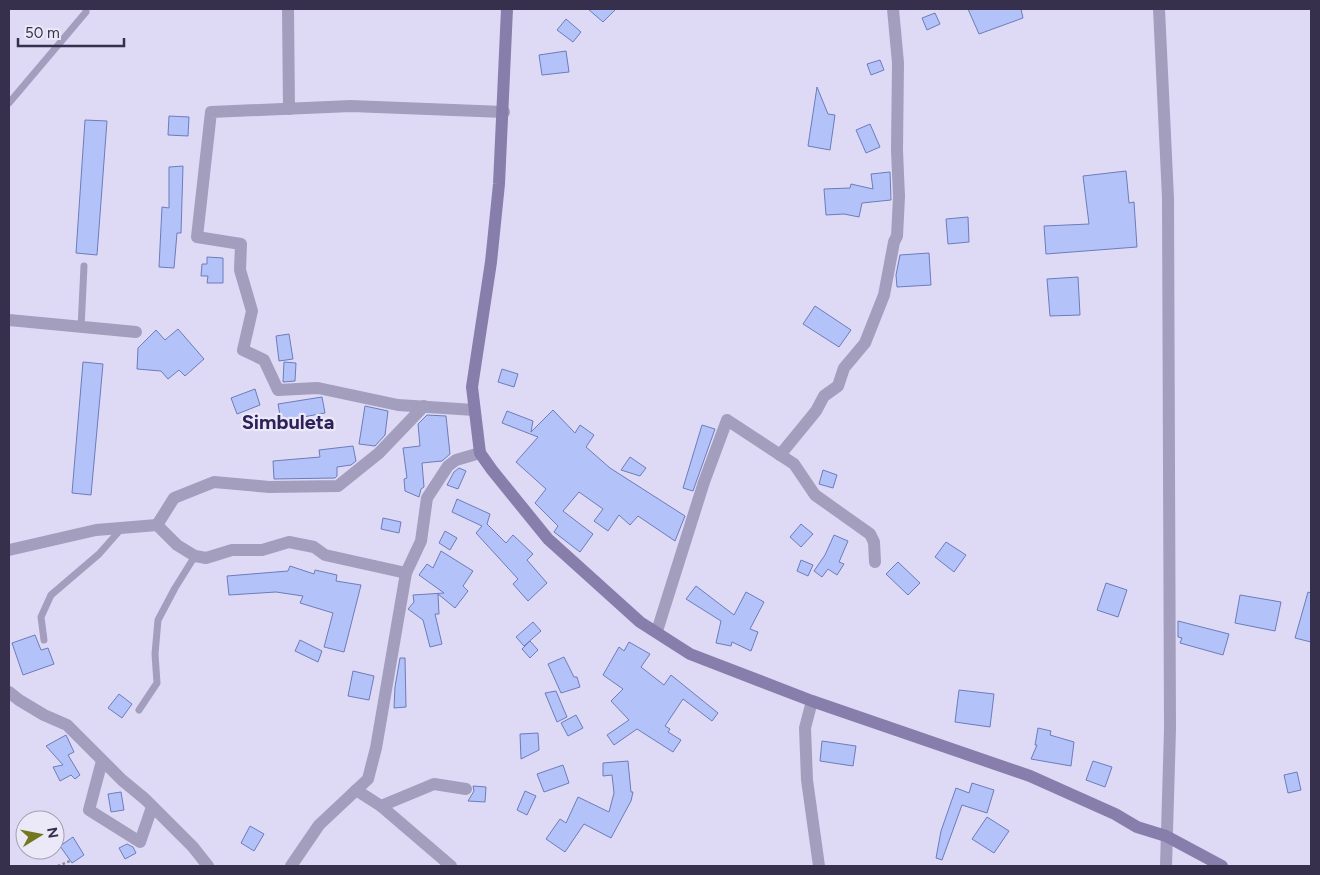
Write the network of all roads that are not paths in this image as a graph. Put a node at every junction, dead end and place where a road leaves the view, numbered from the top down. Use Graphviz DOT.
graph roads {
  1 [pos="86,9"];
  2 [pos="288,9"];
  3 [pos="507,9"];
  4 [pos="893,9"];
  5 [pos="1159,9"];
  6 [pos="9,104"];
  7 [pos="289,109"];
  8 [pos="504,112"];
  9 [pos="84,266"];
  10 [pos="9,320"];
  11 [pos="81,328"];
  12 [pos="136,332"];
  13 [pos="424,406"];
  14 [pos="474,410"];
  15 [pos="480,453"];
  16 [pos="780,455"];
  17 [pos="156,525"];
  18 [pos="123,527"];
  19 [pos="9,550"];
  20 [pos="195,556"];
  21 [pos="875,562"];
  22 [pos="406,573"];
  23 [pos="657,631"];
  24 [pos="44,640"];
  25 [pos="9,692"];
  26 [pos="812,701"];
  27 [pos="139,710"];
  28 [pos="102,761"];
  29 [pos="466,789"];
  30 [pos="356,790"];
  31 [pos="381,806"];
  32 [pos="152,807"];
  33 [pos="1166,836"];
  34 [pos="208,866"];
  35 [pos="291,866"];
  36 [pos="451,866"];
  37 [pos="819,866"];
  38 [pos="1166,866"];
  39 [pos="1222,866"];
  1 -- 6 [label="lane"];
  2 -- 7 [label="street"];
  3 -- 8 [label="street"];
  4 -- 16 [label="street"];
  5 -- 33 [label="street"];
  7 -- 8 [label="street"];
  7 -- 13 [label="street"];
  8 -- 14 [label="street"];
  9 -- 11 [label="lane"];
  10 -- 11 [label="street"];
  11 -- 12 [label="street"];
  13 -- 14 [label="street"];
  13 -- 17 [label="street"];
  14 -- 15 [label="street"];
  15 -- 22 [label="street"];
  15 -- 23 [label="street"];
  16 -- 21 [label="street"];
  16 -- 23 [label="street"];
  17 -- 18 [label="street"];
  17 -- 20 [label="street"];
  18 -- 19 [label="street"];
  18 -- 24 [label="lane"];
  20 -- 22 [label="street"];
  20 -- 27 [label="lane"];
  22 -- 30 [label="street"];
  23 -- 26 [label="street"];
  25 -- 28 [label="street"];
  26 -- 33 [label="street"];
  26 -- 37 [label="street"];
  28 -- 32 [label="street"];
  28 -- 32 [label="street"];
  29 -- 31 [label="street"];
  30 -- 31 [label="street"];
  30 -- 35 [label="street"];
  31 -- 36 [label="street"];
  32 -- 34 [label="street"];
  33 -- 38 [label="street"];
  33 -- 39 [label="street"];
}
